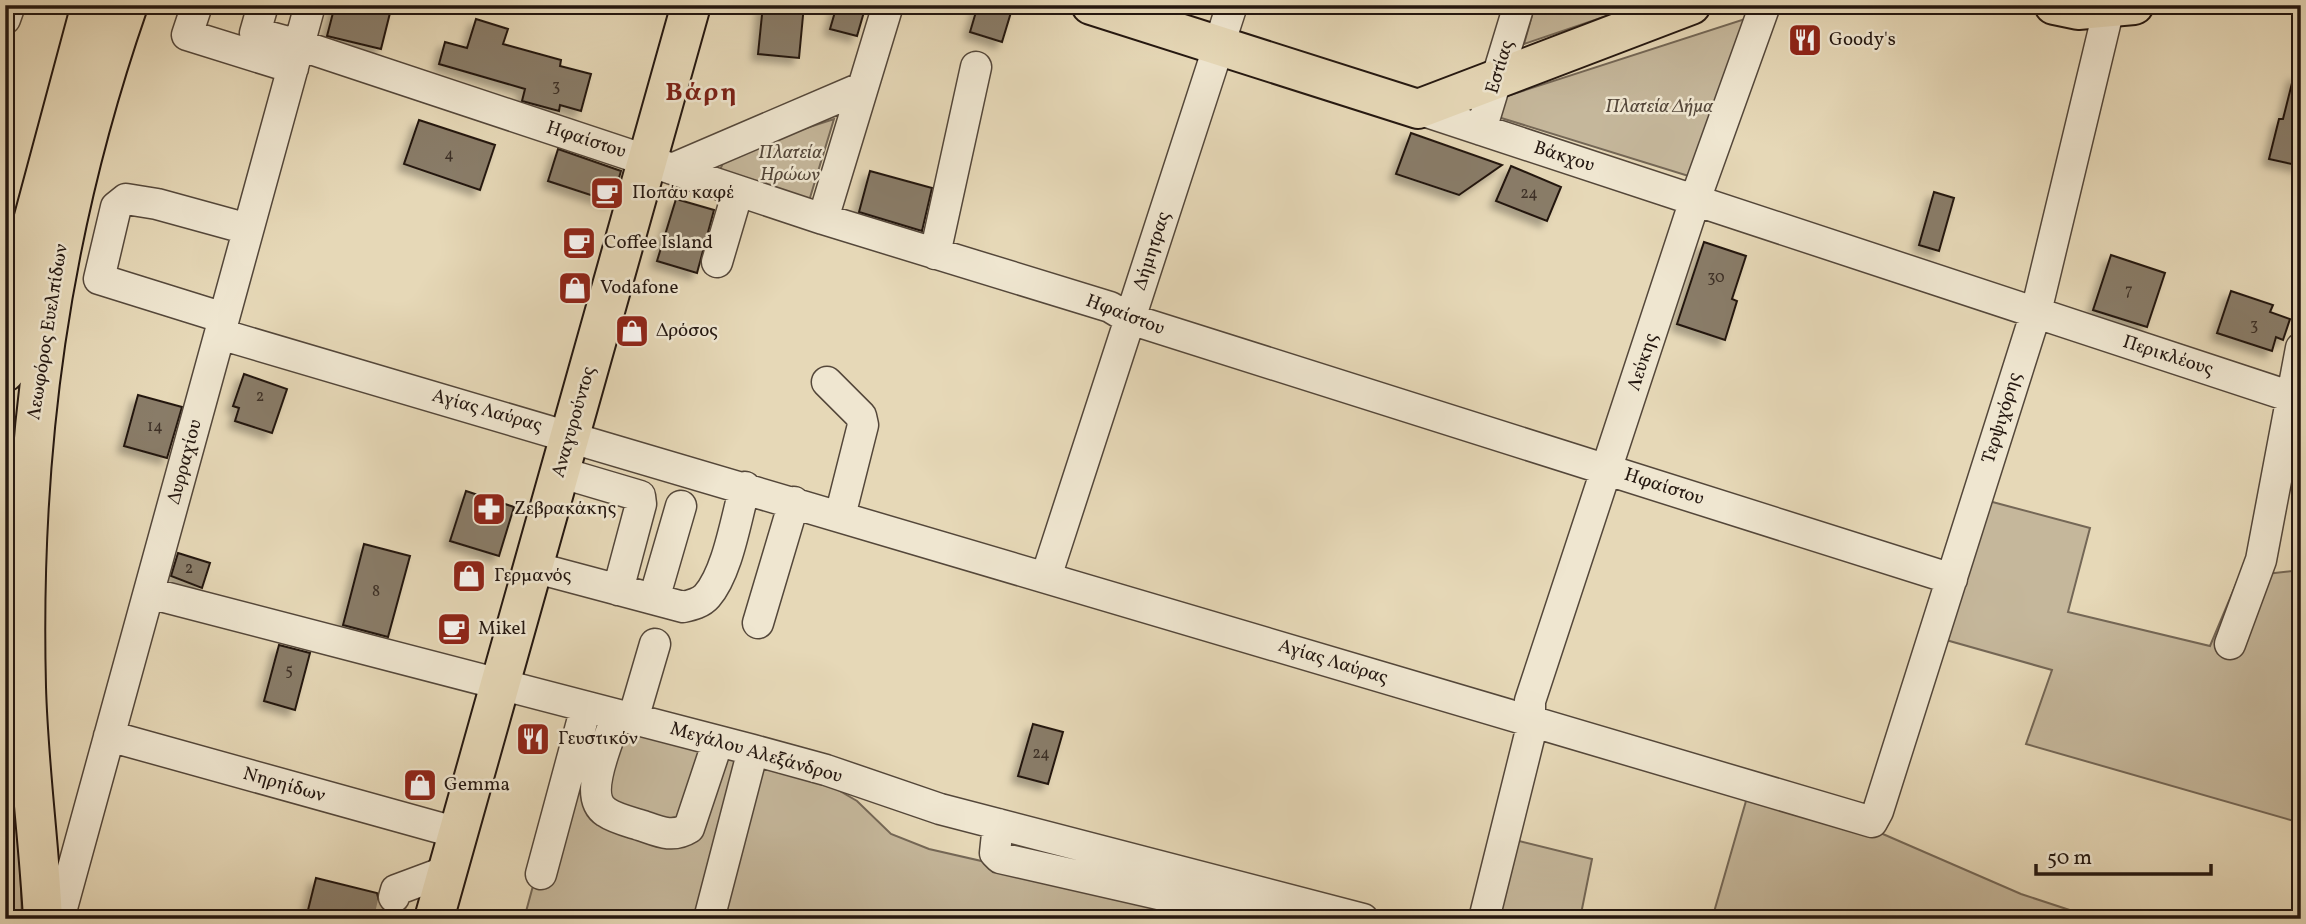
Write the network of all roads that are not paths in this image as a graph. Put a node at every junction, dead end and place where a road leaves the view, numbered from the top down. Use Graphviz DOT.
graph roads {
  1 [pos="10,5"];
  2 [pos="91,5"];
  3 [pos="128,5"];
  4 [pos="197,5"];
  5 [pos="263,5"];
  6 [pos="310,5"];
  7 [pos="691,5"];
  8 [pos="888,5"];
  9 [pos="1090,5"];
  10 [pos="1232,5"];
  11 [pos="1519,5"];
  12 [pos="1691,5"];
  13 [pos="1765,5"];
  14 [pos="2054,5"];
  15 [pos="2122,7"];
  16 [pos="5,19"];
  17 [pos="1219,45"];
  18 [pos="296,56"];
  19 [pos="976,67"];
  20 [pos="1495,80"];
  21 [pos="861,88"];
  22 [pos="1418,109"];
  23 [pos="1481,130"];
  24 [pos="660,164"];
  25 [pos="738,191"];
  26 [pos="1695,200"];
  27 [pos="823,219"];
  28 [pos="248,229"];
  29 [pos="935,254"];
  30 [pos="717,262"];
  31 [pos="57,269"];
  32 [pos="99,279"];
  33 [pos="2036,312"];
  34 [pos="1130,319"];
  35 [pos="222,326"];
  36 [pos="2301,348"];
  37 [pos="5,372"];
  38 [pos="827,382"];
  39 [pos="2295,398"];
  40 [pos="570,436"];
  41 [pos="1608,469"];
  42 [pos="559,472"];
  43 [pos="745,488"];
  44 [pos="794,502"];
  45 [pos="681,506"];
  46 [pos="840,516"];
  47 [pos="533,567"];
  48 [pos="1046,577"];
  49 [pos="1952,579"];
  50 [pos="618,590"];
  51 [pos="149,593"];
  52 [pos="654,599"];
  53 [pos="758,623"];
  54 [pos="656,644"];
  55 [pos="2231,644"];
  56 [pos="500,684"];
  57 [pos="586,707"];
  58 [pos="625,717"];
  59 [pos="1529,720"];
  60 [pos="110,736"];
  61 [pos="718,741"];
  62 [pos="753,750"];
  63 [pos="1872,822"];
  64 [pos="998,824"];
  65 [pos="458,834"];
  66 [pos="447,871"];
  67 [pos="541,874"];
  68 [pos="394,897"];
  69 [pos="43,919"];
  70 [pos="60,919"];
  71 [pos="434,919"];
  72 [pos="709,919"];
  73 [pos="1268,919"];
  74 [pos="1363,919"];
  75 [pos="1484,919"];
  1 -- 16 [label="street"];
  2 -- 37 [label="main road, Λεωφόρος Ευελπίδων"];
  3 -- 31 [label="main road, Λεωφόρος Ευελπίδων"];
  4 -- 18 [label="street"];
  5 -- 18 [label="street"];
  6 -- 18 [label="street, Δυρραχίου"];
  7 -- 24 [label="main road, Αναγυρούντος"];
  8 -- 21 [label="street"];
  9 -- 17 [label="main road, Βάκχου"];
  10 -- 17 [label="street, Δήμητρας"];
  11 -- 20 [label="street, Εστίας"];
  12 -- 20 [label="main road"];
  13 -- 26 [label="street, Λεύκης"];
  14 -- 15 [label="main road"];
  15 -- 33 [label="street, Τερψιχόρης"];
  17 -- 22 [label="main road, Βάκχου"];
  17 -- 34 [label="street, Δήμητρας"];
  18 -- 24 [label="street, Ηφαίστου"];
  18 -- 28 [label="street, Δυρραχίου"];
  19 -- 29 [label="street"];
  20 -- 22 [label="main road"];
  20 -- 23 [label="street, Εστίας"];
  21 -- 24 [label="street"];
  21 -- 27 [label="street"];
  22 -- 23 [label="street, Βάκχου"];
  23 -- 26 [label="street, Βάκχου"];
  24 -- 25 [label="street, Ηφαίστου"];
  24 -- 40 [label="main road, Αναγυρούντος"];
  25 -- 27 [label="street, Ηφαίστου"];
  25 -- 30 [label="street"];
  26 -- 33 [label="street, Βάκχου"];
  26 -- 41 [label="street, Λεύκης"];
  27 -- 29 [label="street, Ηφαίστου"];
  28 -- 32 [label="street"];
  28 -- 35 [label="street, Δυρραχίου"];
  29 -- 34 [label="street, Ηφαίστου"];
  31 -- 32 [label="street, Αγίας Λαύρας"];
  31 -- 69 [label="main road, Λεωφόρος Ευελπίδων"];
  32 -- 35 [label="street, Αγίας Λαύρας"];
  33 -- 39 [label="street, Περικλέους"];
  33 -- 49 [label="street, Τερψιχόρης"];
  34 -- 41 [label="street, Ηφαίστου"];
  34 -- 48 [label="street, Δήμητρας"];
  35 -- 40 [label="street, Αγίας Λαύρας"];
  35 -- 51 [label="street, Δυρραχίου"];
  36 -- 39 [label="street"];
  38 -- 46 [label="street"];
  39 -- 55 [label="street"];
  40 -- 42 [label="main road, Αναγυρούντος"];
  40 -- 43 [label="street, Αγίας Λαύρας"];
  41 -- 49 [label="street, Ηφαίστου"];
  41 -- 59 [label="street, Λεύκης"];
  42 -- 47 [label="main road, Αναγυρούντος"];
  42 -- 50 [label="street"];
  43 -- 44 [label="street, Αγίας Λαύρας"];
  43 -- 52 [label="street"];
  44 -- 46 [label="street, Αγίας Λαύρας"];
  44 -- 53 [label="street"];
  45 -- 52 [label="street"];
  46 -- 48 [label="street, Αγίας Λαύρας"];
  47 -- 50 [label="street"];
  47 -- 56 [label="main road, Αναγυρούντος"];
  48 -- 59 [label="street, Αγίας Λαύρας"];
  49 -- 63 [label="street, Τερψιχόρης"];
  50 -- 52 [label="street"];
  51 -- 56 [label="street, Μεγάλου Αλεξάνδρου"];
  51 -- 60 [label="street, Δυρραχίου"];
  54 -- 58 [label="street"];
  56 -- 57 [label="street, Μεγάλου Αλεξάνδρου"];
  56 -- 65 [label="main road, Αναγυρούντος"];
  57 -- 58 [label="street, Μεγάλου Αλεξάνδρου"];
  57 -- 67 [label="street"];
  58 -- 61 [label="street, Μεγάλου Αλεξάνδρου"];
  58 -- 61 [label="street"];
  59 -- 63 [label="street, Αγίας Λαύρας"];
  59 -- 75 [label="street"];
  60 -- 65 [label="street, Νηρηίδων"];
  60 -- 70 [label="street, Δυρραχίου"];
  61 -- 62 [label="street, Μεγάλου Αλεξάνδρου"];
  62 -- 64 [label="street, Μεγάλου Αλεξάνδρου"];
  62 -- 72 [label="street"];
  64 -- 73 [label="street"];
  64 -- 74 [label="street, Μεγάλου Αλεξάνδρου"];
  65 -- 66 [label="main road, Αναγυρούντος"];
  66 -- 68 [label="street"];
  66 -- 71 [label="main road, Αναγυρούντος"];
}
